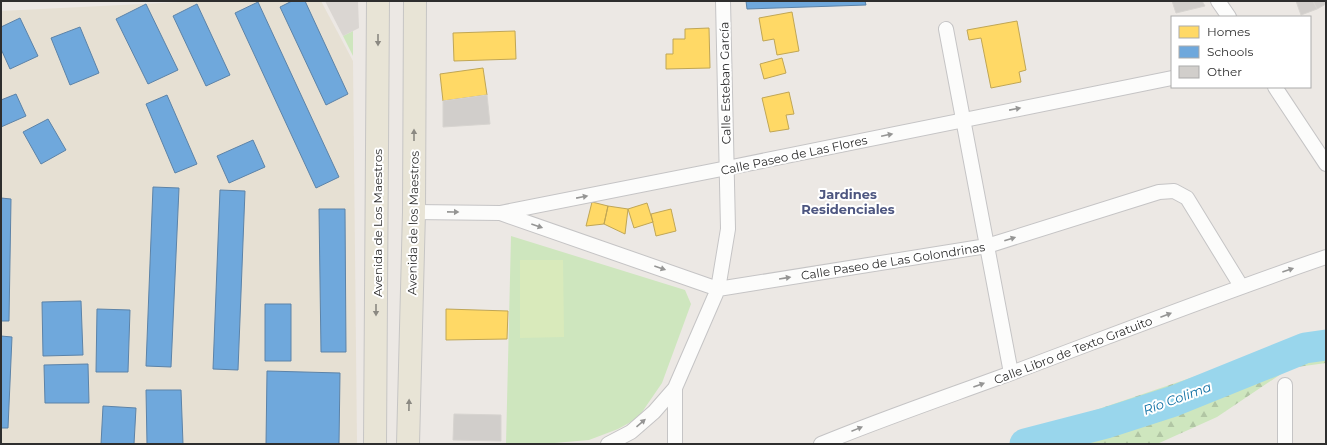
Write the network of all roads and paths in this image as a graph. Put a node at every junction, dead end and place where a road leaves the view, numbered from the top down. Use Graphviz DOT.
graph roads {
  1 [pos="378,1"];
  2 [pos="414,1"];
  3 [pos="723,1"];
  4 [pos="1218,1"];
  5 [pos="1228,16"];
  6 [pos="946,29"];
  7 [pos="1171,78"];
  8 [pos="1276,88"];
  9 [pos="963,120"];
  10 [pos="1326,164"];
  11 [pos="727,168"];
  12 [pos="414,212"];
  13 [pos="500,213"];
  14 [pos="987,246"];
  15 [pos="1326,257"];
  16 [pos="1241,286"];
  17 [pos="718,289"];
  18 [pos="1011,373"];
  19 [pos="1285,385"];
  20 [pos="675,388"];
  21 [pos="375,444"];
  22 [pos="408,444"];
  23 [pos="608,444"];
  24 [pos="675,444"];
  25 [pos="821,444"];
  26 [pos="1285,444"];
  1 -- 21 [label="main road, Avenida de Los Maestros, one-way"];
  12 -- 2 [label="main road, Avenida de los Maestros, one-way"];
  3 -- 11 [label="street, Calle Esteban García"];
  4 -- 5 [label="street"];
  6 -- 9 [label="street"];
  9 -- 7 [label="street, Calle Paseo de Las Flores, one-way"];
  8 -- 10 [label="street"];
  11 -- 9 [label="street, Calle Paseo de Las Flores, one-way"];
  9 -- 14 [label="street"];
  13 -- 11 [label="street, Calle Paseo de Las Flores, one-way"];
  11 -- 17 [label="street, Calle Esteban García"];
  12 -- 13 [label="street, Calle Paseo de Las Flores, one-way"];
  22 -- 12 [label="main road, Avenida de los Maestros, one-way"];
  13 -- 17 [label="street, Calle Paseo de Las Golondrinas, one-way"];
  14 -- 16 [label="street, Calle Paseo de Las Golondrinas, one-way"];
  17 -- 14 [label="street, Calle Paseo de Las Golondrinas, one-way"];
  14 -- 18 [label="street"];
  16 -- 15 [label="street, Calle Libro de Texto Gratuito, one-way"];
  18 -- 16 [label="street, Calle Libro de Texto Gratuito, one-way"];
  17 -- 20 [label="street, Calle Esteban García"];
  25 -- 18 [label="street, Calle Libro de Texto Gratuito, one-way"];
  19 -- 26 [label="street"];
  23 -- 20 [label="street, one-way"];
  20 -- 24 [label="street, Calle Esteban García"];
}
